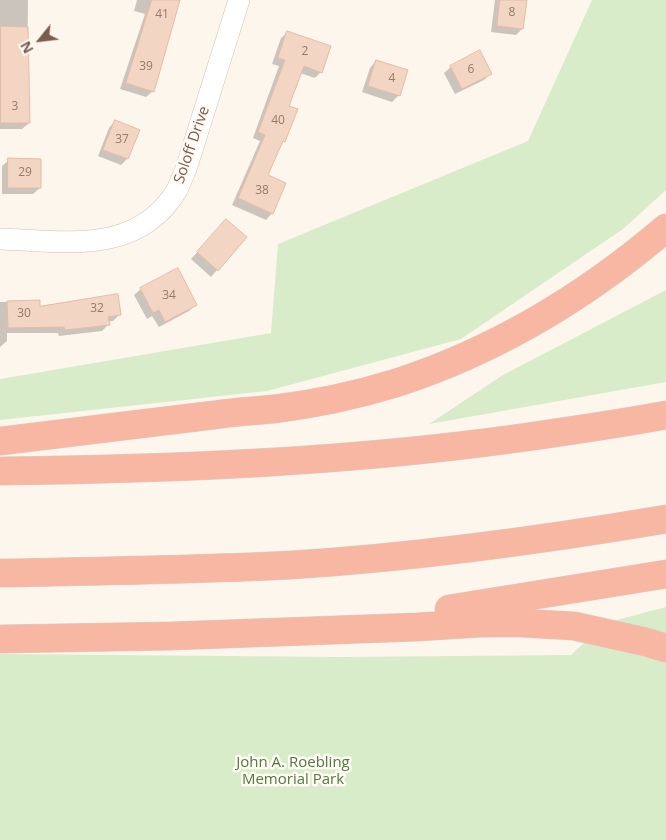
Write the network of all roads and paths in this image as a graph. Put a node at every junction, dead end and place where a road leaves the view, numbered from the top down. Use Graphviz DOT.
graph roads {
  1 [pos="239,0"];
  2 [pos="666,228"];
  3 [pos="0,239"];
  4 [pos="666,415"];
  5 [pos="0,441"];
  6 [pos="0,471"];
  7 [pos="666,518"];
  8 [pos="0,573"];
  9 [pos="666,574"];
  10 [pos="314,630"];
  11 [pos="0,639"];
  12 [pos="666,648"];
  1 -- 3 [label="street, Soloff Drive"];
  2 -- 5 [label="highway"];
  4 -- 6 [label="highway"];
  7 -- 8 [label="highway"];
  9 -- 10 [label="highway"];
  10 -- 11 [label="highway"];
  10 -- 12 [label="highway"];
}
